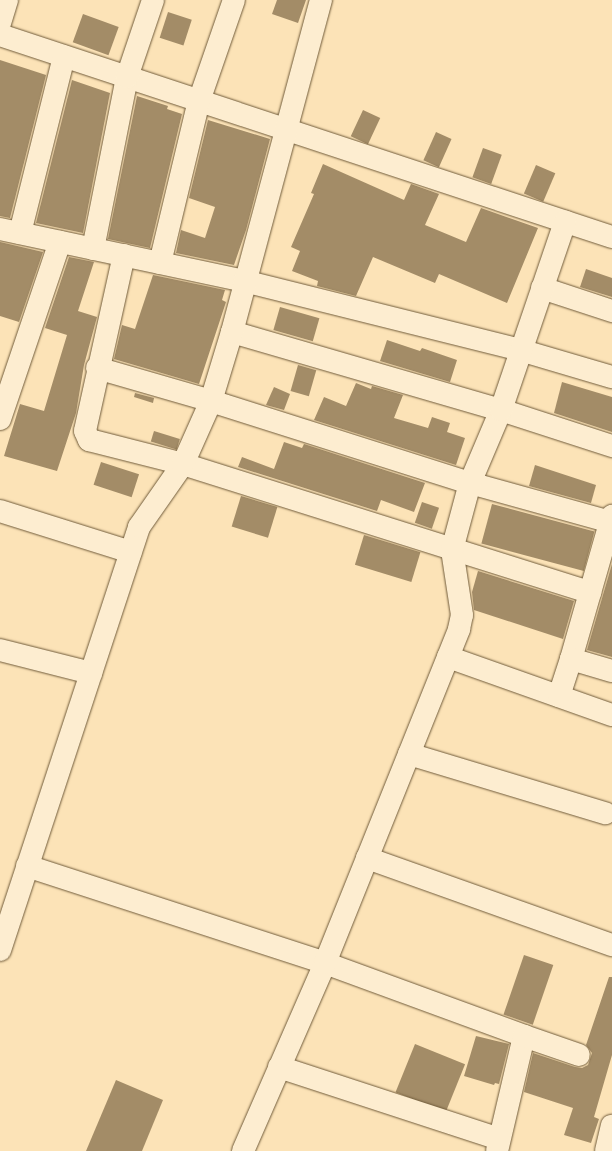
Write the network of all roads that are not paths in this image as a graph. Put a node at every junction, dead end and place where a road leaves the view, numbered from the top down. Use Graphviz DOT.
graph roads {
  1 [pos="7,0"];
  2 [pos="153,0"];
  3 [pos="234,0"];
  4 [pos="321,0"];
  5 [pos="0,23"];
  6 [pos="0,35"];
  7 [pos="64,56"];
  8 [pos="127,77"];
  9 [pos="200,101"];
  10 [pos="285,129"];
  11 [pos="565,222"];
  12 [pos="610,230"];
  13 [pos="10,231"];
  14 [pos="60,242"];
  15 [pos="94,249"];
  16 [pos="124,255"];
  17 [pos="160,263"];
  18 [pos="244,281"];
  19 [pos="542,288"];
  20 [pos="612,311"];
  21 [pos="232,332"];
  22 [pos="520,350"];
  23 [pos="97,368"];
  24 [pos="612,376"];
  25 [pos="211,401"];
  26 [pos="501,410"];
  27 [pos="0,419"];
  28 [pos="612,446"];
  29 [pos="183,464"];
  30 [pos="470,483"];
  31 [pos="0,511"];
  32 [pos="611,519"];
  33 [pos="452,550"];
  34 [pos="131,552"];
  35 [pos="590,592"];
  36 [pos="0,650"];
  37 [pos="448,657"];
  38 [pos="571,658"];
  39 [pos="612,671"];
  40 [pos="90,673"];
  41 [pos="559,696"];
  42 [pos="612,715"];
  43 [pos="409,754"];
  44 [pos="604,813"];
  45 [pos="367,858"];
  46 [pos="27,866"];
  47 [pos="612,945"];
  48 [pos="0,950"];
  49 [pos="325,963"];
  50 [pos="524,1036"];
  51 [pos="579,1055"];
  52 [pos="279,1067"];
  53 [pos="612,1126"];
  54 [pos="498,1145"];
  55 [pos="243,1151"];
  56 [pos="606,1151"];
  1 -- 5 [label="street"];
  2 -- 8 [label="street"];
  3 -- 9 [label="street"];
  4 -- 10 [label="street"];
  6 -- 7 [label="street"];
  7 -- 8 [label="street"];
  7 -- 13 [label="street"];
  8 -- 9 [label="street"];
  8 -- 15 [label="street"];
  9 -- 10 [label="street"];
  9 -- 17 [label="street"];
  10 -- 11 [label="street"];
  10 -- 18 [label="street"];
  11 -- 12 [label="street"];
  11 -- 19 [label="street"];
  13 -- 14 [label="street"];
  14 -- 15 [label="street"];
  14 -- 27 [label="street"];
  15 -- 16 [label="street"];
  16 -- 17 [label="street"];
  16 -- 23 [label="street"];
  17 -- 18 [label="street"];
  18 -- 21 [label="street"];
  18 -- 22 [label="street"];
  19 -- 20 [label="street"];
  19 -- 22 [label="street"];
  21 -- 25 [label="street"];
  21 -- 26 [label="street"];
  22 -- 24 [label="street"];
  22 -- 26 [label="street"];
  23 -- 25 [label="street"];
  23 -- 29 [label="street"];
  25 -- 29 [label="street"];
  25 -- 30 [label="street"];
  26 -- 28 [label="street"];
  26 -- 30 [label="street"];
  29 -- 33 [label="street"];
  29 -- 34 [label="street"];
  30 -- 32 [label="street"];
  30 -- 33 [label="street"];
  31 -- 34 [label="street"];
  32 -- 35 [label="street"];
  33 -- 35 [label="street"];
  33 -- 37 [label="street"];
  34 -- 40 [label="street"];
  35 -- 38 [label="street"];
  36 -- 40 [label="street"];
  37 -- 41 [label="street"];
  37 -- 43 [label="street"];
  38 -- 39 [label="street"];
  38 -- 41 [label="street"];
  40 -- 46 [label="street"];
  41 -- 42 [label="street"];
  43 -- 44 [label="street"];
  43 -- 45 [label="street"];
  45 -- 47 [label="street"];
  45 -- 49 [label="street"];
  46 -- 48 [label="street"];
  46 -- 49 [label="street"];
  49 -- 50 [label="street"];
  49 -- 52 [label="street"];
  50 -- 51 [label="street"];
  50 -- 54 [label="street"];
  52 -- 54 [label="street"];
  52 -- 55 [label="street"];
  53 -- 56 [label="street"];
}
